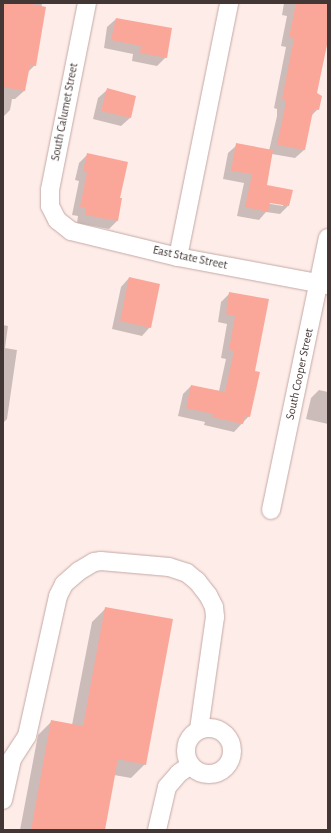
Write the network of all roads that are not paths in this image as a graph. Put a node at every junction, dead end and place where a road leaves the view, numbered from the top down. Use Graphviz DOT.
graph roads {
  1 [pos="87,3"];
  2 [pos="229,3"];
  3 [pos="57,220"];
  4 [pos="328,238"];
  5 [pos="178,257"];
  6 [pos="323,284"];
  7 [pos="271,510"];
  8 [pos="199,730"];
  9 [pos="191,765"];
  10 [pos="3,800"];
  11 [pos="157,830"];
  1 -- 3 [label="street, South Calumet Street"];
  2 -- 5 [label="street"];
  3 -- 5 [label="street, East State Street"];
  4 -- 6 [label="street, South Cooper Street"];
  5 -- 6 [label="street, East State Street"];
  6 -- 7 [label="street, South Cooper Street"];
  8 -- 9 [label="street"];
  8 -- 9 [label="street"];
  8 -- 10 [label="street"];
  9 -- 11 [label="street"];
}
